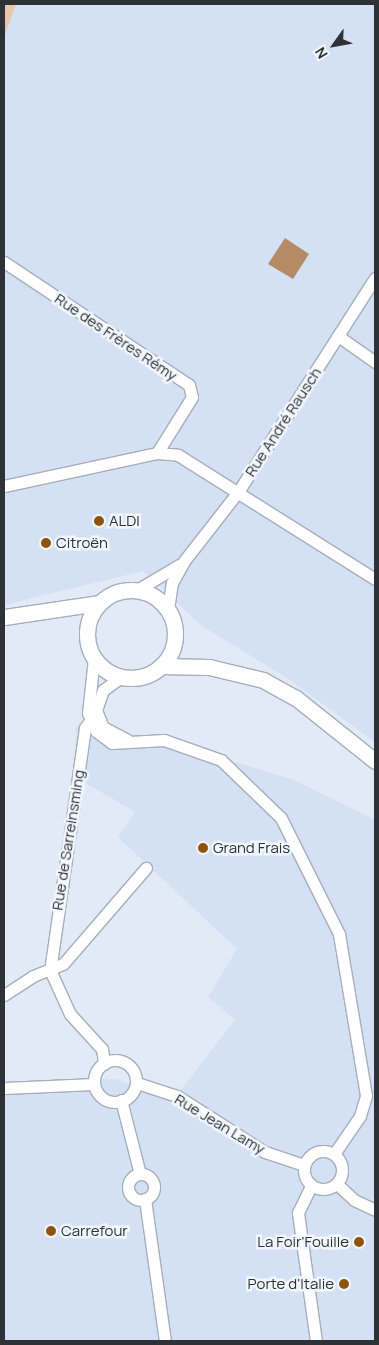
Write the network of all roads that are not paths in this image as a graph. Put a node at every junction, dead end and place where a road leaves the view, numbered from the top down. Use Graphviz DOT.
graph roads {
  1 [pos="4,262"];
  2 [pos="375,278"];
  3 [pos="338,336"];
  4 [pos="375,362"];
  5 [pos="157,453"];
  6 [pos="4,486"];
  7 [pos="238,492"];
  8 [pos="184,561"];
  9 [pos="375,579"];
  10 [pos="137,590"];
  11 [pos="99,602"];
  12 [pos="60,607"];
  13 [pos="168,610"];
  14 [pos="4,617"];
  15 [pos="86,632"];
  16 [pos="175,637"];
  17 [pos="94,658"];
  18 [pos="161,666"];
  19 [pos="209,667"];
  20 [pos="121,677"];
  21 [pos="90,721"];
  22 [pos="131,742"];
  23 [pos="375,761"];
  24 [pos="146,868"];
  25 [pos="50,970"];
  26 [pos="4,995"];
  27 [pos="104,1064"];
  28 [pos="137,1083"];
  29 [pos="94,1084"];
  30 [pos="4,1088"];
  31 [pos="121,1100"];
  32 [pos="334,1154"];
  33 [pos="304,1165"];
  34 [pos="140,1174"];
  35 [pos="337,1184"];
  36 [pos="311,1186"];
  37 [pos="145,1199"];
  38 [pos="375,1210"];
  39 [pos="165,1341"];
  40 [pos="316,1341"];
  1 -- 5 [label="street, Rue des Frères Rémy"];
  2 -- 3 [label="street, Rue André Rausch"];
  3 -- 4 [label="street"];
  3 -- 7 [label="street, Rue André Rausch"];
  5 -- 6 [label="street"];
  5 -- 7 [label="street"];
  7 -- 8 [label="street, Rue André Rausch"];
  7 -- 9 [label="street"];
  8 -- 10 [label="street, Rue André Rausch"];
  8 -- 13 [label="street, Rue André Rausch"];
  10 -- 11 [label="main road"];
  10 -- 13 [label="main road"];
  11 -- 12 [label="main road"];
  11 -- 15 [label="main road"];
  12 -- 14 [label="main road"];
  12 -- 15 [label="main road"];
  13 -- 16 [label="main road"];
  15 -- 17 [label="main road"];
  16 -- 18 [label="main road"];
  16 -- 19 [label="main road"];
  17 -- 20 [label="main road"];
  17 -- 21 [label="street, Rue de Sarreinsming"];
  18 -- 19 [label="main road"];
  18 -- 20 [label="main road"];
  19 -- 23 [label="main road"];
  20 -- 22 [label="street"];
  21 -- 22 [label="street"];
  21 -- 25 [label="street, Rue de Sarreinsming"];
  22 -- 32 [label="street"];
  24 -- 25 [label="street"];
  25 -- 26 [label="street"];
  25 -- 27 [label="street"];
  27 -- 28 [label="street"];
  27 -- 29 [label="street"];
  28 -- 31 [label="street"];
  28 -- 33 [label="street, Rue Jean Lamy"];
  29 -- 30 [label="street"];
  29 -- 31 [label="street"];
  31 -- 34 [label="street"];
  32 -- 33 [label="street"];
  32 -- 35 [label="street"];
  33 -- 36 [label="street"];
  34 -- 37 [label="street"];
  34 -- 37 [label="street"];
  35 -- 36 [label="street"];
  35 -- 38 [label="street"];
  36 -- 40 [label="street"];
  37 -- 39 [label="street"];
}
